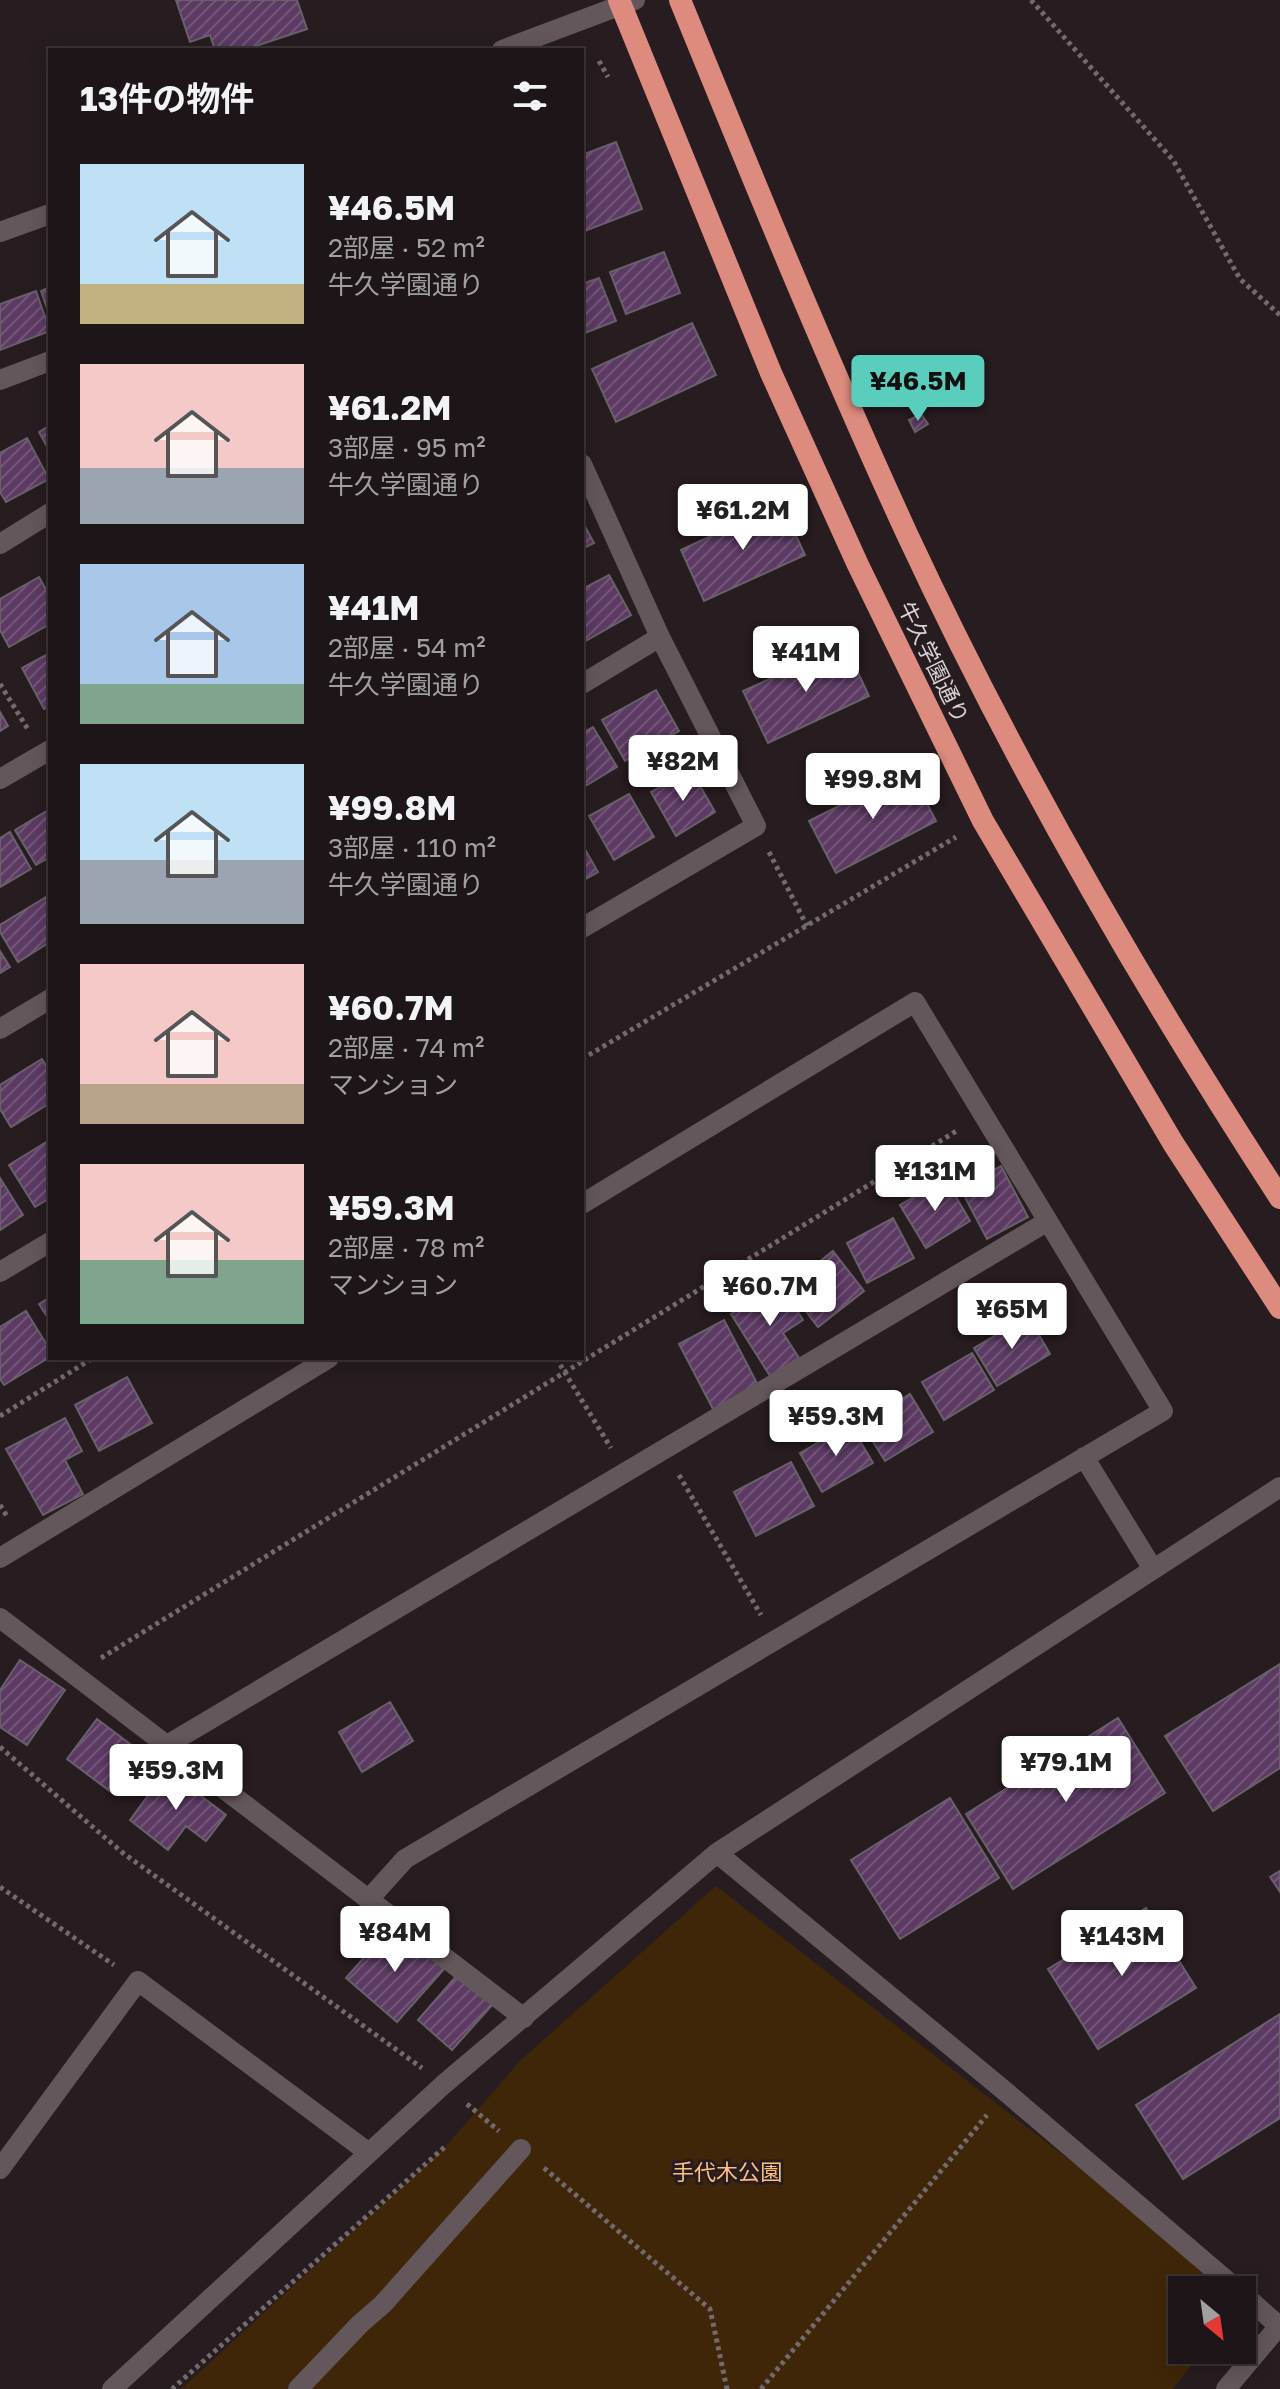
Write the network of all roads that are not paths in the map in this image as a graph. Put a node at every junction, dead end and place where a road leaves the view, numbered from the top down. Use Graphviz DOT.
graph roads {
  1 [pos="680,0"];
  2 [pos="625,2"];
  3 [pos="507,48"];
  4 [pos="48,215"];
  5 [pos="0,232"];
  6 [pos="48,362"];
  7 [pos="0,380"];
  8 [pos="584,468"];
  9 [pos="48,514"];
  10 [pos="0,544"];
  11 [pos="660,637"];
  12 [pos="584,683"];
  13 [pos="46,752"];
  14 [pos="0,779"];
  15 [pos="584,927"];
  16 [pos="48,1000"];
  17 [pos="0,1029"];
  18 [pos="1280,1198"];
  19 [pos="584,1203"];
  20 [pos="1048,1221"];
  21 [pos="48,1243"];
  22 [pos="0,1272"];
  23 [pos="1280,1308"];
  24 [pos="326,1360"];
  25 [pos="1084,1457"];
  26 [pos="1280,1487"];
  27 [pos="0,1558"];
  28 [pos="1153,1569"];
  29 [pos="0,1618"];
  30 [pos="167,1745"];
  31 [pos="717,1853"];
  32 [pos="369,1899"];
  33 [pos="524,2018"];
  34 [pos="521,2149"];
  35 [pos="369,2153"];
  36 [pos="0,2169"];
  37 [pos="1221,2276"];
  38 [pos="1256,2306"];
  39 [pos="1280,2326"];
  40 [pos="112,2389"];
  41 [pos="298,2389"];
  42 [pos="1226,2389"];
  1 -- 18 [label="highway, 牛久学園通り"];
  2 -- 3 [label="street"];
  2 -- 23 [label="highway, 牛久学園通り"];
  4 -- 5 [label="street"];
  6 -- 7 [label="street"];
  8 -- 11 [label="street"];
  9 -- 10 [label="street"];
  11 -- 12 [label="street"];
  11 -- 15 [label="street"];
  13 -- 14 [label="street"];
  16 -- 17 [label="street"];
  19 -- 20 [label="street"];
  20 -- 25 [label="street"];
  20 -- 30 [label="street"];
  21 -- 22 [label="street"];
  24 -- 27 [label="street"];
  25 -- 28 [label="street"];
  25 -- 32 [label="street"];
  26 -- 28 [label="street"];
  28 -- 31 [label="street"];
  29 -- 30 [label="street"];
  30 -- 32 [label="street"];
  31 -- 33 [label="street"];
  31 -- 37 [label="street"];
  32 -- 33 [label="street"];
  33 -- 35 [label="street"];
  34 -- 41 [label="street"];
  35 -- 36 [label="street"];
  35 -- 40 [label="street"];
  38 -- 39 [label="street"];
  39 -- 42 [label="street"];
}
